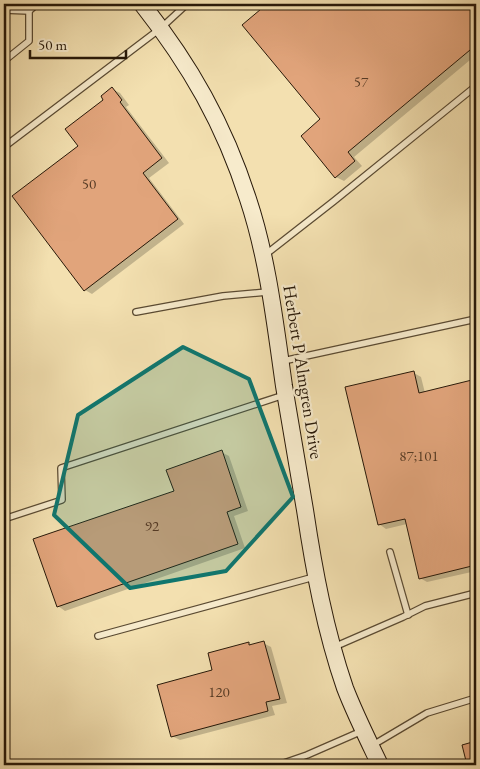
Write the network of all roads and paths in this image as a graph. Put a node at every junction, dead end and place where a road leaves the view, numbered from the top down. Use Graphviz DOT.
graph roads {
  1 [pos="37,4"];
  2 [pos="142,4"];
  3 [pos="187,4"];
  4 [pos="4,10"];
  5 [pos="29,10"];
  6 [pos="160,28"];
  7 [pos="4,61"];
  8 [pos="476,86"];
  9 [pos="4,147"];
  10 [pos="263,257"];
  11 [pos="270,292"];
  12 [pos="136,312"];
  13 [pos="476,319"];
  14 [pos="281,362"];
  15 [pos="286,394"];
  16 [pos="4,520"];
  17 [pos="390,552"];
  18 [pos="316,577"];
  19 [pos="476,594"];
  20 [pos="408,615"];
  21 [pos="98,636"];
  22 [pos="333,647"];
  23 [pos="476,698"];
  24 [pos="364,730"];
  25 [pos="371,746"];
  26 [pos="278,765"];
  27 [pos="380,765"];
  1 -- 5 [label="lane"];
  2 -- 6 [label="street, Herbert P Almgren Drive"];
  3 -- 6 [label="lane"];
  4 -- 5 [label="lane"];
  5 -- 7 [label="lane"];
  6 -- 9 [label="lane"];
  6 -- 10 [label="street, Herbert P Almgren Drive"];
  8 -- 10 [label="lane"];
  10 -- 11 [label="street, Herbert P Almgren Drive"];
  11 -- 12 [label="lane"];
  11 -- 14 [label="street, Herbert P Almgren Drive"];
  13 -- 14 [label="lane"];
  14 -- 15 [label="street, Herbert P Almgren Drive"];
  15 -- 16 [label="lane"];
  15 -- 18 [label="street, Herbert P Almgren Drive"];
  17 -- 20 [label="lane"];
  18 -- 21 [label="lane"];
  18 -- 22 [label="street, Herbert P Almgren Drive"];
  19 -- 20 [label="lane"];
  20 -- 22 [label="lane"];
  22 -- 24 [label="street, Herbert P Almgren Drive"];
  23 -- 25 [label="lane"];
  24 -- 25 [label="street, Herbert P Almgren Drive"];
  24 -- 26 [label="lane"];
  25 -- 27 [label="street, Herbert P Almgren Drive"];
}
